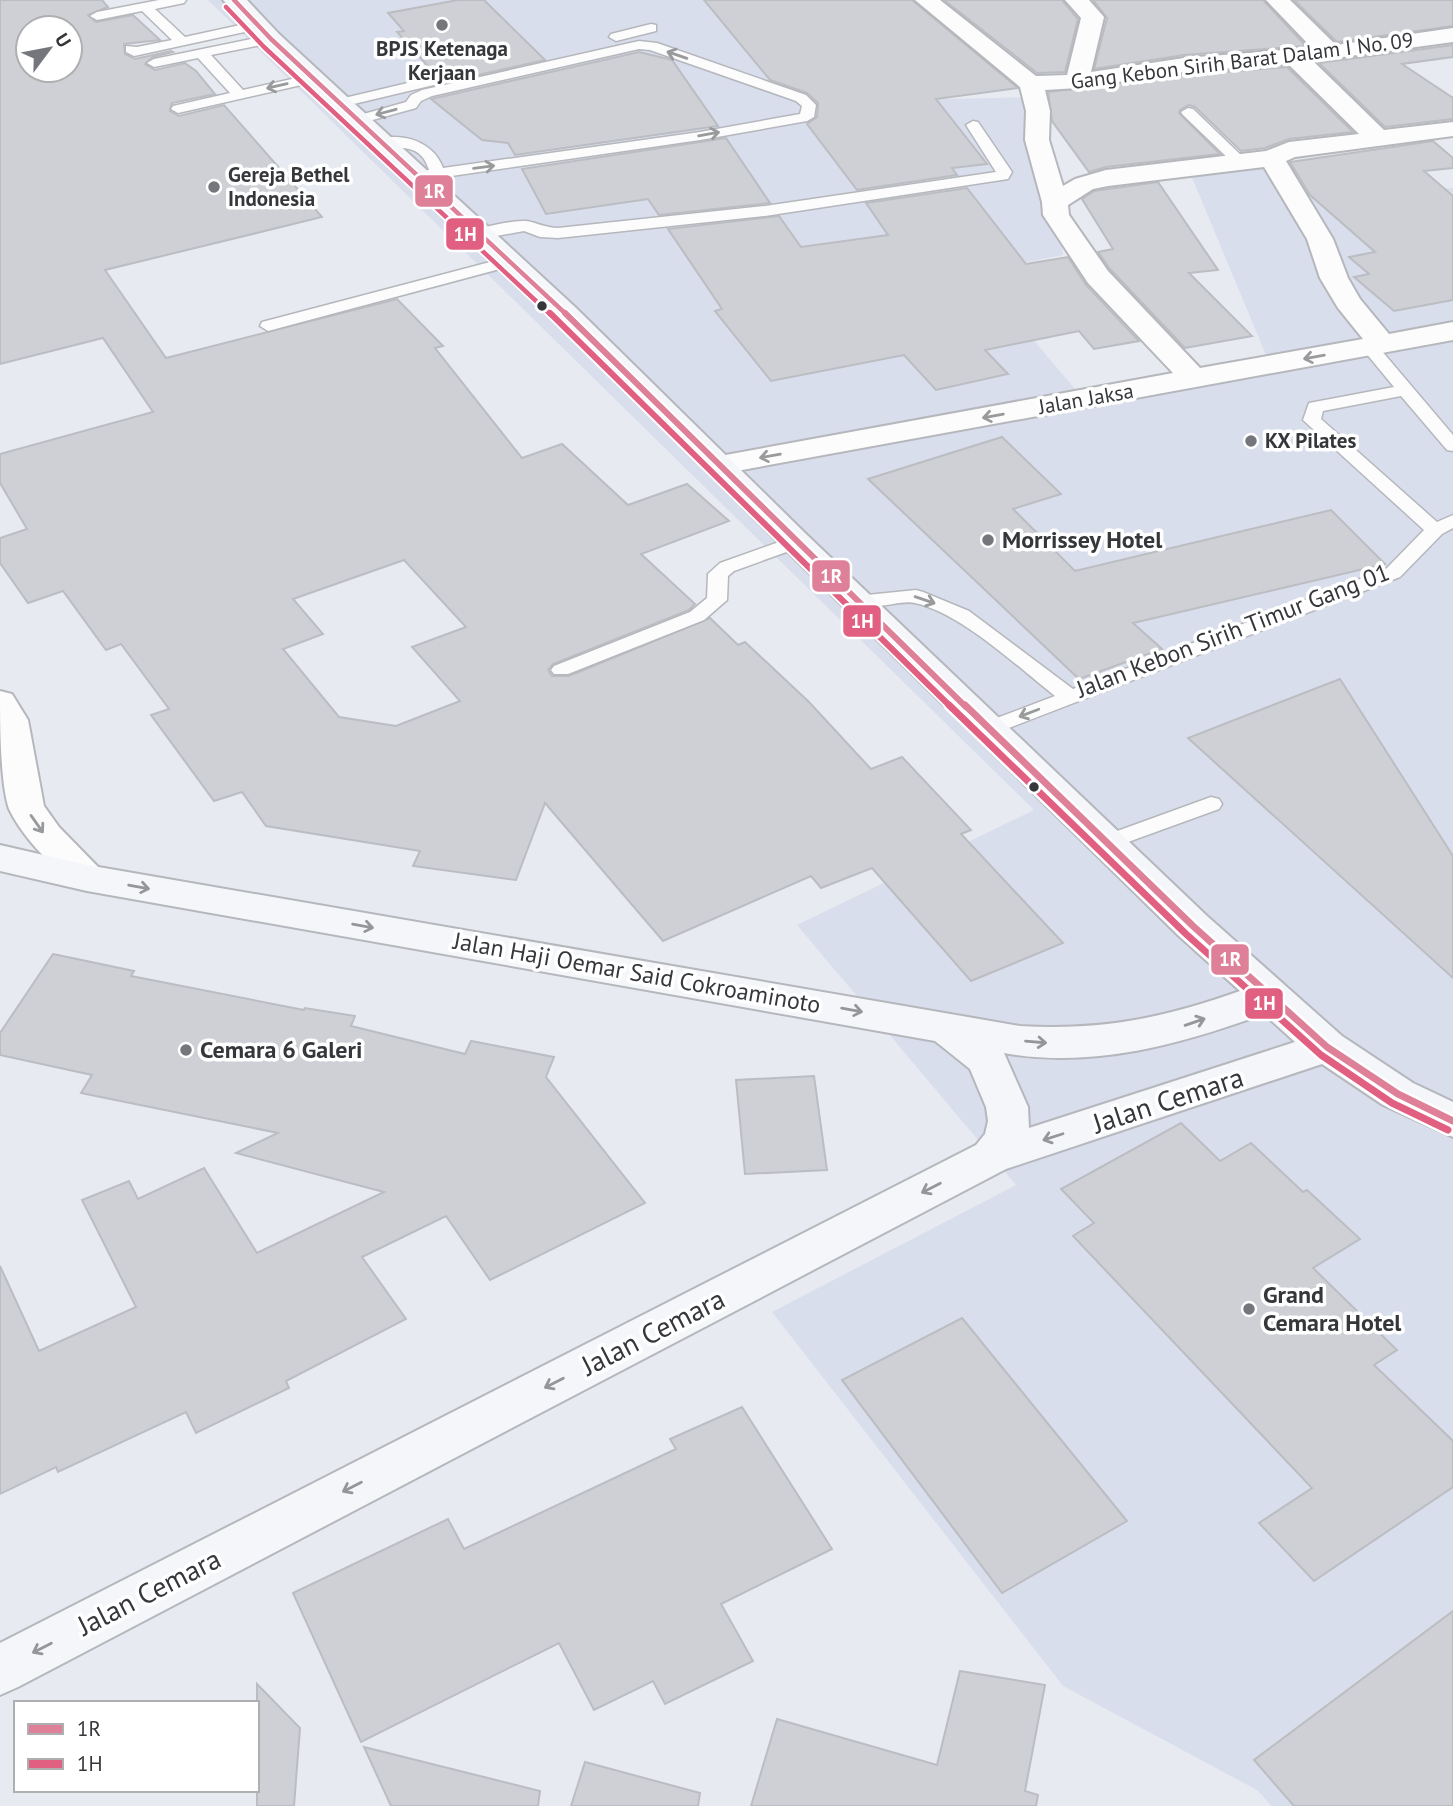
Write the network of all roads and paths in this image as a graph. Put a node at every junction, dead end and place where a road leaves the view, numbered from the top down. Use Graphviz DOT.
graph roads {
  1 [pos="179,0"];
  2 [pos="234,0"];
  3 [pos="926,0"];
  4 [pos="1076,0"];
  5 [pos="1277,0"];
  6 [pos="145,6"];
  7 [pos="101,20"];
  8 [pos="651,28"];
  9 [pos="265,32"];
  10 [pos="1453,35"];
  11 [pos="182,41"];
  12 [pos="131,49"];
  13 [pos="1331,53"];
  14 [pos="202,54"];
  15 [pos="1293,55"];
  16 [pos="154,64"];
  17 [pos="314,78"];
  18 [pos="1078,81"];
  19 [pos="1031,83"];
  20 [pos="240,95"];
  21 [pos="178,108"];
  22 [pos="349,111"];
  23 [pos="1188,112"];
  24 [pos="973,125"];
  25 [pos="1453,129"];
  26 [pos="1380,140"];
  27 [pos="1272,158"];
  28 [pos="1240,162"];
  29 [pos="427,175"];
  30 [pos="1055,202"];
  31 [pos="480,234"];
  32 [pos="509,262"];
  33 [pos="268,326"];
  34 [pos="1453,331"];
  35 [pos="1376,346"];
  36 [pos="1194,379"];
  37 [pos="1406,390"];
  38 [pos="1453,446"];
  39 [pos="720,465"];
  40 [pos="1453,521"];
  41 [pos="1435,530"];
  42 [pos="796,542"];
  43 [pos="858,602"];
  44 [pos="561,670"];
  45 [pos="1070,697"];
  46 [pos="0,702"];
  47 [pos="988,729"];
  48 [pos="8,755"];
  49 [pos="1211,804"];
  50 [pos="1106,843"];
  51 [pos="0,858"];
  52 [pos="87,878"];
  53 [pos="1272,996"];
  54 [pos="944,1027"];
  55 [pos="1327,1046"];
  56 [pos="1453,1121"];
  57 [pos="991,1157"];
  58 [pos="0,1670"];
  1 -- 6 [label="lane"];
  2 -- 9 [label="main road"];
  3 -- 19 [label="street"];
  4 -- 18 [label="street"];
  5 -- 13 [label="street"];
  6 -- 7 [label="lane"];
  6 -- 11 [label="lane"];
  8 -- 22 [label="lane"];
  9 -- 11 [label="lane"];
  9 -- 14 [label="lane"];
  9 -- 17 [label="main road"];
  10 -- 13 [label="street, Gang Kebon Sirih Barat Dalam I No. 09"];
  11 -- 12 [label="lane"];
  13 -- 15 [label="street, Gang Kebon Sirih Barat Dalam I No. 09"];
  14 -- 16 [label="lane"];
  14 -- 20 [label="lane"];
  15 -- 18 [label="street, Gang Kebon Sirih Barat Dalam I No. 09"];
  15 -- 26 [label="street"];
  17 -- 20 [label="lane, one-way"];
  17 -- 22 [label="main road"];
  18 -- 19 [label="street, Gang Kebon Sirih Barat Dalam I No. 09"];
  19 -- 30 [label="street"];
  20 -- 21 [label="lane"];
  22 -- 29 [label="main road"];
  29 -- 22 [label="lane, one-way"];
  23 -- 28 [label="lane"];
  24 -- 31 [label="lane"];
  25 -- 26 [label="street"];
  26 -- 27 [label="street"];
  27 -- 28 [label="street"];
  27 -- 35 [label="street"];
  28 -- 30 [label="street"];
  29 -- 31 [label="main road"];
  30 -- 36 [label="street"];
  31 -- 32 [label="main road"];
  32 -- 33 [label="lane"];
  32 -- 39 [label="main road"];
  34 -- 35 [label="street, Jalan Jaksa"];
  35 -- 36 [label="street, Jalan Jaksa, one-way"];
  35 -- 37 [label="lane"];
  36 -- 39 [label="street, Jalan Jaksa, one-way"];
  37 -- 38 [label="lane"];
  37 -- 41 [label="lane"];
  39 -- 42 [label="main road"];
  40 -- 41 [label="lane, Jalan Kebon Sirih Timur Gang 01"];
  41 -- 45 [label="lane, Jalan Kebon Sirih Timur Gang 01"];
  42 -- 43 [label="main road"];
  42 -- 44 [label="lane"];
  43 -- 45 [label="lane, Jalan Kebon Sirih Timur Gang 01, one-way"];
  43 -- 47 [label="main road"];
  45 -- 47 [label="lane, one-way"];
  46 -- 48 [label="street"];
  47 -- 50 [label="main road"];
  48 -- 52 [label="street, one-way"];
  49 -- 50 [label="lane"];
  50 -- 53 [label="main road"];
  51 -- 52 [label="main road, Jalan Haji Oemar Said Cokroaminoto"];
  52 -- 54 [label="main road, Jalan Haji Oemar Said Cokroaminoto, one-way"];
  54 -- 53 [label="main road, Jalan Haji Oemar Said Cokroaminoto, one-way"];
  53 -- 55 [label="main road"];
  54 -- 57 [label="main road"];
  55 -- 56 [label="main road"];
  55 -- 57 [label="main road, Jalan Cemara, one-way"];
  57 -- 58 [label="main road, Jalan Cemara, one-way"];
}
